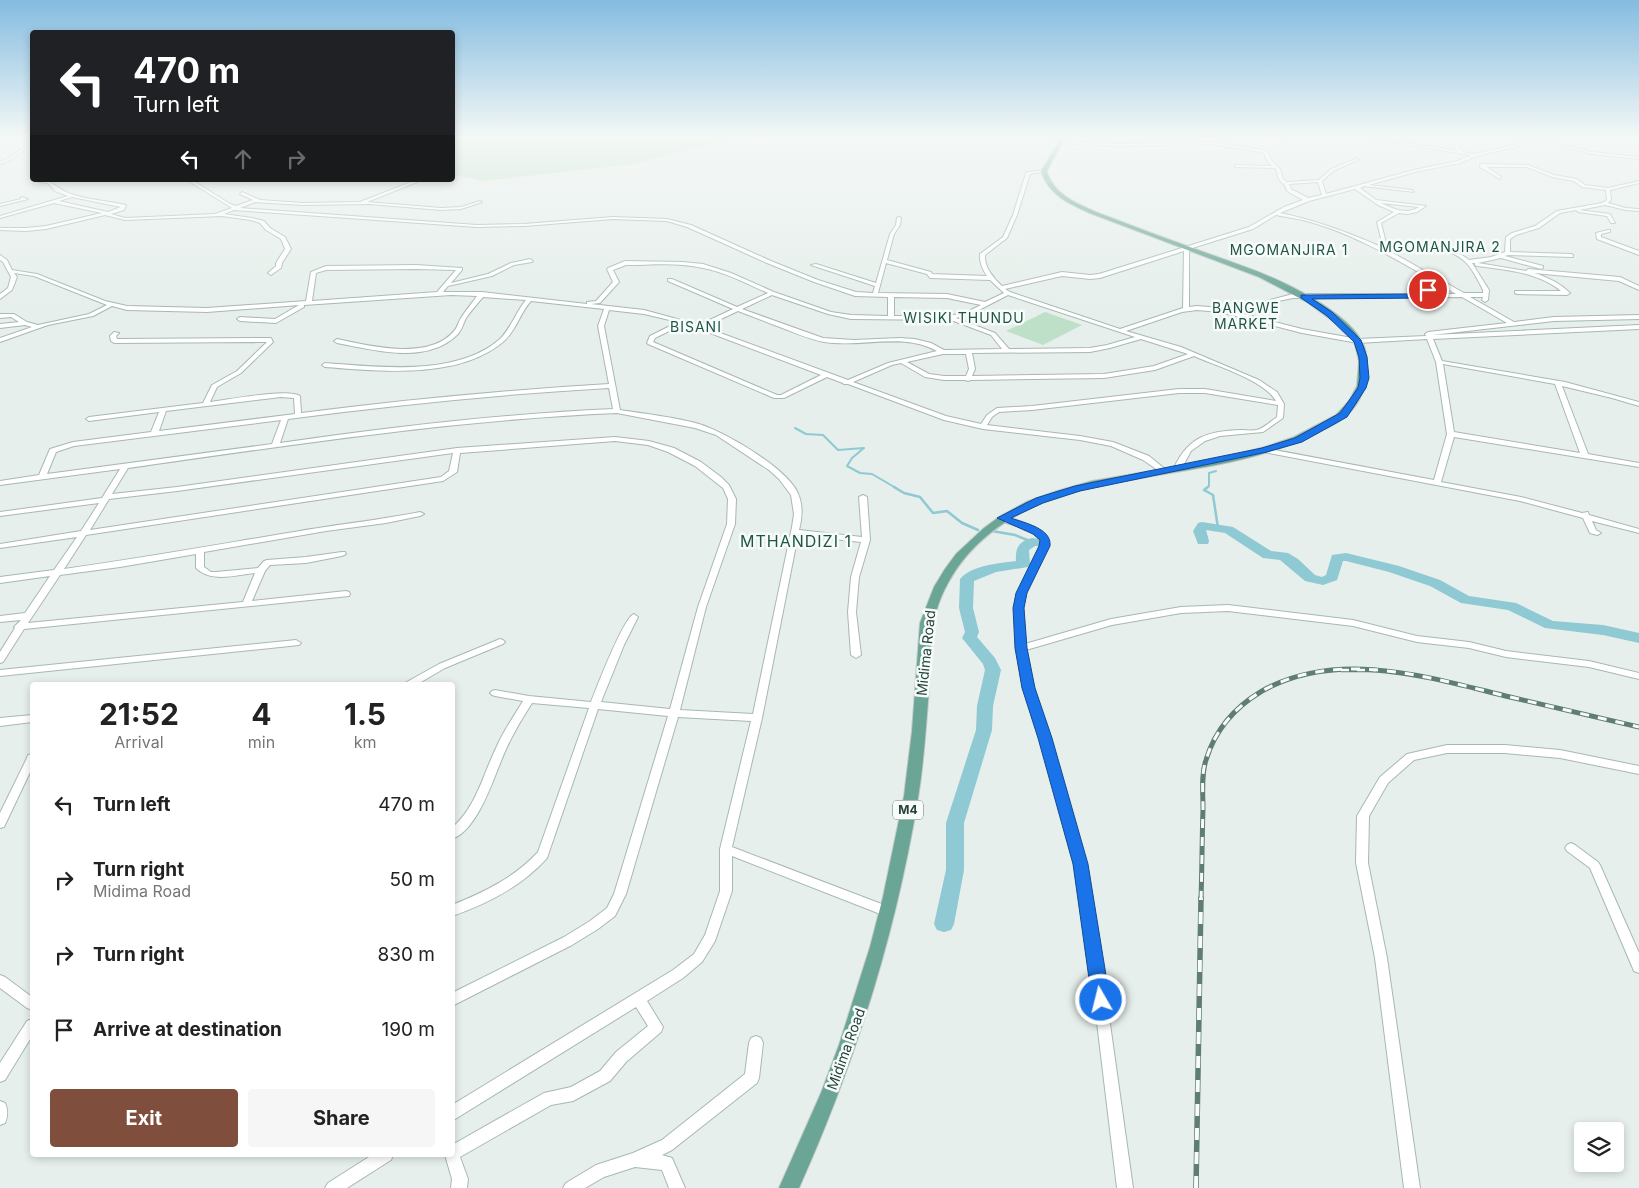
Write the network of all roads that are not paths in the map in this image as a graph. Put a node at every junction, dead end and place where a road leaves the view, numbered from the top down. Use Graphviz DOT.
graph roads {
  1 [pos="66,193"];
  2 [pos="210,193"];
  3 [pos="243,193"];
  4 [pos="385,193"];
  5 [pos="1022,193"];
  6 [pos="1061,193"];
  7 [pos="1295,193"];
  8 [pos="1330,193"];
  9 [pos="1363,193"];
  10 [pos="1608,193"];
  11 [pos="1324,195"];
  12 [pos="72,196"];
  13 [pos="23,198"];
  14 [pos="1307,200"];
  15 [pos="1376,200"];
  16 [pos="54,201"];
  17 [pos="259,201"];
  18 [pos="480,202"];
  19 [pos="1604,203"];
  20 [pos="357,204"];
  21 [pos="1,205"];
  22 [pos="235,208"];
  23 [pos="1286,208"];
  24 [pos="1568,209"];
  25 [pos="1639,210"];
  26 [pos="19,212"];
  27 [pos="1398,212"];
  28 [pos="107,214"];
  29 [pos="1276,214"];
  30 [pos="216,215"];
  31 [pos="0,218"];
  32 [pos="899,218"];
  33 [pos="1304,219"];
  34 [pos="1613,222"];
  35 [pos="0,229"];
  36 [pos="1608,231"];
  37 [pos="1378,247"];
  38 [pos="1388,247"];
  39 [pos="1188,248"];
  40 [pos="1506,253"];
  41 [pos="1639,253"];
  42 [pos="1500,256"];
  43 [pos="1571,256"];
  44 [pos="0,257"];
  45 [pos="530,260"];
  46 [pos="884,261"];
  47 [pos="1468,263"];
  48 [pos="814,265"];
  49 [pos="11,271"];
  50 [pos="1523,272"];
  51 [pos="271,273"];
  52 [pos="1560,273"];
  53 [pos="1430,277"];
  54 [pos="992,278"];
  55 [pos="670,280"];
  56 [pos="877,285"];
  57 [pos="446,286"];
  58 [pos="1001,288"];
  59 [pos="1639,288"];
  60 [pos="1517,292"];
  61 [pos="439,293"];
  62 [pos="772,293"];
  63 [pos="1008,293"];
  64 [pos="482,294"];
  65 [pos="875,295"];
  66 [pos="1463,295"];
  67 [pos="1486,295"];
  68 [pos="891,296"];
  69 [pos="1304,296"];
  70 [pos="1423,296"];
  71 [pos="0,297"];
  72 [pos="530,299"];
  73 [pos="307,303"];
  74 [pos="110,304"];
  75 [pos="577,304"];
  76 [pos="985,304"];
  77 [pos="1261,304"];
  78 [pos="1484,306"];
  79 [pos="607,308"];
  80 [pos="1186,308"];
  81 [pos="737,309"];
  82 [pos="971,312"];
  83 [pos="0,316"];
  84 [pos="1639,317"];
  85 [pos="891,318"];
  86 [pos="950,318"];
  87 [pos="1604,318"];
  88 [pos="240,319"];
  89 [pos="683,322"];
  90 [pos="25,323"];
  91 [pos="1512,323"];
  92 [pos="970,324"];
  93 [pos="0,326"];
  94 [pos="37,327"];
  95 [pos="699,327"];
  96 [pos="1611,327"];
  97 [pos="1626,327"];
  98 [pos="1639,327"];
  99 [pos="1121,331"];
  100 [pos="116,333"];
  101 [pos="1639,333"];
  102 [pos="1141,337"];
  103 [pos="1430,338"];
  104 [pos="0,340"];
  105 [pos="337,340"];
  106 [pos="1358,341"];
  107 [pos="969,351"];
  108 [pos="1008,351"];
  109 [pos="943,352"];
  110 [pos="1195,354"];
  111 [pos="901,361"];
  112 [pos="1439,362"];
  113 [pos="325,365"];
  114 [pos="825,375"];
  115 [pos="968,379"];
  116 [pos="846,383"];
  117 [pos="1558,383"];
  118 [pos="611,386"];
  119 [pos="206,404"];
  120 [pos="1281,404"];
  121 [pos="1639,404"];
  122 [pos="163,410"];
  123 [pos="617,411"];
  124 [pos="298,415"];
  125 [pos="285,417"];
  126 [pos="89,419"];
  127 [pos="983,427"];
  128 [pos="154,434"];
  129 [pos="1451,434"];
  130 [pos="275,446"];
  131 [pos="457,450"];
  132 [pos="1264,450"];
  133 [pos="1585,457"];
  134 [pos="126,465"];
  135 [pos="1639,465"];
  136 [pos="1178,468"];
  137 [pos="1162,471"];
  138 [pos="42,477"];
  139 [pos="0,483"];
  140 [pos="1437,483"];
  141 [pos="863,497"];
  142 [pos="107,499"];
  143 [pos="0,514"];
  144 [pos="420,514"];
  145 [pos="1585,514"];
  146 [pos="1002,518"];
  147 [pos="1639,531"];
  148 [pos="795,532"];
  149 [pos="83,533"];
  150 [pos="1597,533"];
  151 [pos="866,540"];
  152 [pos="0,546"];
  153 [pos="200,550"];
  154 [pos="342,554"];
  155 [pos="261,570"];
  156 [pos="56,572"];
  157 [pos="0,580"];
  158 [pos="346,594"];
  159 [pos="246,604"];
  160 [pos="26,616"];
  161 [pos="634,618"];
  162 [pos="0,619"];
  163 [pos="19,627"];
  164 [pos="500,642"];
  165 [pos="296,643"];
  166 [pos="1021,648"];
  167 [pos="856,655"];
  168 [pos="0,660"];
  169 [pos="0,673"];
  170 [pos="1639,676"];
  171 [pos="413,682"];
  172 [pos="496,693"];
  173 [pos="529,699"];
  174 [pos="594,706"];
  175 [pos="674,713"];
  176 [pos="757,718"];
  177 [pos="30,719"];
  178 [pos="0,722"];
  179 [pos="30,762"];
  180 [pos="1639,770"];
  181 [pos="0,824"];
  182 [pos="455,833"];
  183 [pos="1571,848"];
  184 [pos="726,849"];
  185 [pos="455,910"];
  186 [pos="888,912"];
  187 [pos="1639,967"];
  188 [pos="0,981"];
  189 [pos="455,998"];
  190 [pos="638,999"];
  191 [pos="30,1003"];
  192 [pos="30,1028"];
  193 [pos="756,1043"];
  194 [pos="0,1075"];
  195 [pos="0,1108"];
  196 [pos="455,1112"];
  197 [pos="0,1118"];
  198 [pos="455,1152"];
  199 [pos="383,1157"];
  200 [pos="453,1157"];
  201 [pos="635,1160"];
  202 [pos="333,1188"];
  203 [pos="459,1188"];
  204 [pos="571,1188"];
  205 [pos="677,1188"];
  206 [pos="789,1188"];
  207 [pos="1125,1188"];
  208 [pos="1412,1188"];
  1 -- 12 [label="street"];
  2 -- 22 [label="street"];
  3 -- 17 [label="street"];
  4 -- 20 [label="street"];
  5 -- 54 [label="street"];
  6 -- 39 [label="main road"];
  7 -- 14 [label="street"];
  8 -- 11 [label="street"];
  9 -- 15 [label="street"];
  10 -- 19 [label="street"];
  11 -- 14 [label="street"];
  12 -- 16 [label="street"];
  12 -- 28 [label="street"];
  13 -- 21 [label="street"];
  14 -- 23 [label="street"];
  15 -- 27 [label="street"];
  15 -- 27 [label="street"];
  16 -- 26 [label="street"];
  16 -- 28 [label="street"];
  17 -- 20 [label="street"];
  17 -- 22 [label="street"];
  18 -- 20 [label="street"];
  19 -- 24 [label="street"];
  19 -- 25 [label="street"];
  21 -- 26 [label="street"];
  22 -- 30 [label="street"];
  22 -- 65 [label="street"];
  23 -- 29 [label="street"];
  23 -- 33 [label="street"];
  24 -- 34 [label="street"];
  24 -- 40 [label="street"];
  26 -- 31 [label="street"];
  27 -- 38 [label="street"];
  28 -- 30 [label="street"];
  28 -- 35 [label="street"];
  29 -- 33 [label="street"];
  29 -- 39 [label="street"];
  30 -- 51 [label="street"];
  32 -- 46 [label="street"];
  33 -- 37 [label="street"];
  36 -- 41 [label="street"];
  37 -- 38 [label="street"];
  37 -- 53 [label="street"];
  38 -- 47 [label="street"];
  39 -- 58 [label="street"];
  39 -- 69 [label="main road"];
  39 -- 80 [label="street"];
  40 -- 42 [label="street"];
  40 -- 43 [label="street"];
  42 -- 47 [label="street"];
  42 -- 52 [label="street"];
  44 -- 49 [label="street"];
  45 -- 57 [label="street"];
  46 -- 54 [label="street"];
  46 -- 56 [label="street"];
  47 -- 50 [label="street"];
  47 -- 67 [label="street"];
  48 -- 56 [label="street"];
  49 -- 71 [label="street"];
  49 -- 74 [label="street"];
  50 -- 52 [label="street"];
  50 -- 60 [label="street"];
  52 -- 59 [label="street"];
  53 -- 66 [label="street"];
  53 -- 70 [label="street"];
  54 -- 58 [label="street"];
  55 -- 81 [label="street"];
  56 -- 65 [label="street"];
  57 -- 61 [label="street"];
  57 -- 73 [label="street"];
  58 -- 63 [label="street"];
  61 -- 64 [label="street"];
  61 -- 73 [label="street"];
  62 -- 75 [label="street"];
  62 -- 81 [label="street"];
  62 -- 85 [label="street"];
  63 -- 76 [label="street"];
  63 -- 99 [label="street"];
  64 -- 72 [label="street"];
  64 -- 105 [label="street"];
  65 -- 68 [label="street"];
  66 -- 67 [label="street"];
  66 -- 70 [label="street"];
  66 -- 78 [label="street"];
  67 -- 78 [label="street"];
  68 -- 76 [label="street"];
  68 -- 85 [label="street"];
  69 -- 70 [label="street"];
  69 -- 77 [label="street"];
  69 -- 106 [label="main road"];
  72 -- 75 [label="street"];
  72 -- 113 [label="street"];
  73 -- 74 [label="street"];
  73 -- 88 [label="street"];
  74 -- 94 [label="street"];
  75 -- 79 [label="street"];
  76 -- 82 [label="street"];
  78 -- 91 [label="street"];
  79 -- 89 [label="street"];
  79 -- 118 [label="street"];
  80 -- 99 [label="street"];
  80 -- 106 [label="street"];
  81 -- 95 [label="street"];
  81 -- 109 [label="street"];
  82 -- 86 [label="street"];
  82 -- 92 [label="street"];
  83 -- 90 [label="street"];
  84 -- 87 [label="street"];
  85 -- 86 [label="street"];
  86 -- 92 [label="street"];
  87 -- 91 [label="street"];
  87 -- 96 [label="street"];
  89 -- 95 [label="street"];
  89 -- 114 [label="street"];
  90 -- 93 [label="street"];
  90 -- 94 [label="street"];
  91 -- 103 [label="street"];
  92 -- 108 [label="street"];
  94 -- 104 [label="street"];
  95 -- 114 [label="street"];
  96 -- 97 [label="street"];
  96 -- 103 [label="street"];
  97 -- 98 [label="street"];
  97 -- 101 [label="street"];
  99 -- 102 [label="street"];
  100 -- 119 [label="street"];
  102 -- 108 [label="street"];
  102 -- 110 [label="street"];
  103 -- 106 [label="street"];
  103 -- 112 [label="street"];
  106 -- 132 [label="main road, Midima Road / M4"];
  107 -- 108 [label="street"];
  107 -- 109 [label="street"];
  107 -- 115 [label="street"];
  109 -- 111 [label="street"];
  110 -- 115 [label="street"];
  110 -- 120 [label="street"];
  111 -- 115 [label="street"];
  111 -- 116 [label="street"];
  112 -- 117 [label="street"];
  112 -- 129 [label="street"];
  114 -- 116 [label="street"];
  116 -- 127 [label="street"];
  117 -- 121 [label="street"];
  117 -- 133 [label="street"];
  118 -- 123 [label="street"];
  118 -- 124 [label="street"];
  119 -- 122 [label="street"];
  119 -- 124 [label="street"];
  120 -- 127 [label="street"];
  120 -- 136 [label="street"];
  122 -- 126 [label="street"];
  122 -- 128 [label="street"];
  123 -- 130 [label="street"];
  123 -- 148 [label="street"];
  124 -- 125 [label="street"];
  125 -- 128 [label="street"];
  125 -- 130 [label="street"];
  127 -- 137 [label="street"];
  128 -- 138 [label="street"];
  129 -- 133 [label="street"];
  129 -- 140 [label="street"];
  130 -- 134 [label="street"];
  131 -- 142 [label="street"];
  131 -- 149 [label="street"];
  131 -- 175 [label="street"];
  132 -- 136 [label="main road, Midima Road / M4"];
  132 -- 140 [label="street"];
  133 -- 135 [label="street"];
  134 -- 138 [label="street"];
  134 -- 142 [label="street"];
  136 -- 137 [label="main road, Midima Road / M4"];
  137 -- 146 [label="main road, Midima Road / M4"];
  138 -- 139 [label="street"];
  140 -- 145 [label="street"];
  141 -- 151 [label="street"];
  142 -- 143 [label="street"];
  142 -- 149 [label="street"];
  144 -- 153 [label="street"];
  145 -- 147 [label="street"];
  145 -- 150 [label="street"];
  146 -- 166 [label="street"];
  146 -- 186 [label="main road, Midima Road / M4"];
  148 -- 151 [label="street"];
  148 -- 176 [label="street"];
  149 -- 152 [label="street"];
  149 -- 156 [label="street"];
  151 -- 167 [label="street"];
  153 -- 155 [label="street"];
  153 -- 156 [label="street"];
  154 -- 155 [label="street"];
  155 -- 159 [label="street"];
  156 -- 157 [label="street"];
  156 -- 160 [label="street"];
  158 -- 159 [label="street"];
  159 -- 163 [label="street"];
  160 -- 162 [label="street"];
  160 -- 163 [label="street"];
  161 -- 174 [label="street"];
  163 -- 168 [label="street"];
  164 -- 171 [label="street"];
  165 -- 169 [label="street"];
  166 -- 170 [label="street"];
  166 -- 207 [label="street"];
  172 -- 173 [label="street"];
  173 -- 174 [label="street"];
  173 -- 182 [label="street"];
  174 -- 175 [label="street"];
  174 -- 185 [label="street"];
  175 -- 176 [label="street"];
  175 -- 189 [label="street"];
  176 -- 184 [label="street"];
  177 -- 178 [label="street"];
  179 -- 181 [label="street"];
  180 -- 208 [label="street"];
  183 -- 187 [label="street"];
  184 -- 186 [label="street"];
  184 -- 190 [label="street"];
  186 -- 206 [label="main road, Midima Road / M4"];
  188 -- 191 [label="street"];
  190 -- 196 [label="street"];
  190 -- 198 [label="street"];
  192 -- 194 [label="street"];
  193 -- 201 [label="street"];
  195 -- 197 [label="street"];
  199 -- 202 [label="street"];
  200 -- 203 [label="street"];
  201 -- 204 [label="street"];
  201 -- 205 [label="street"];
}
